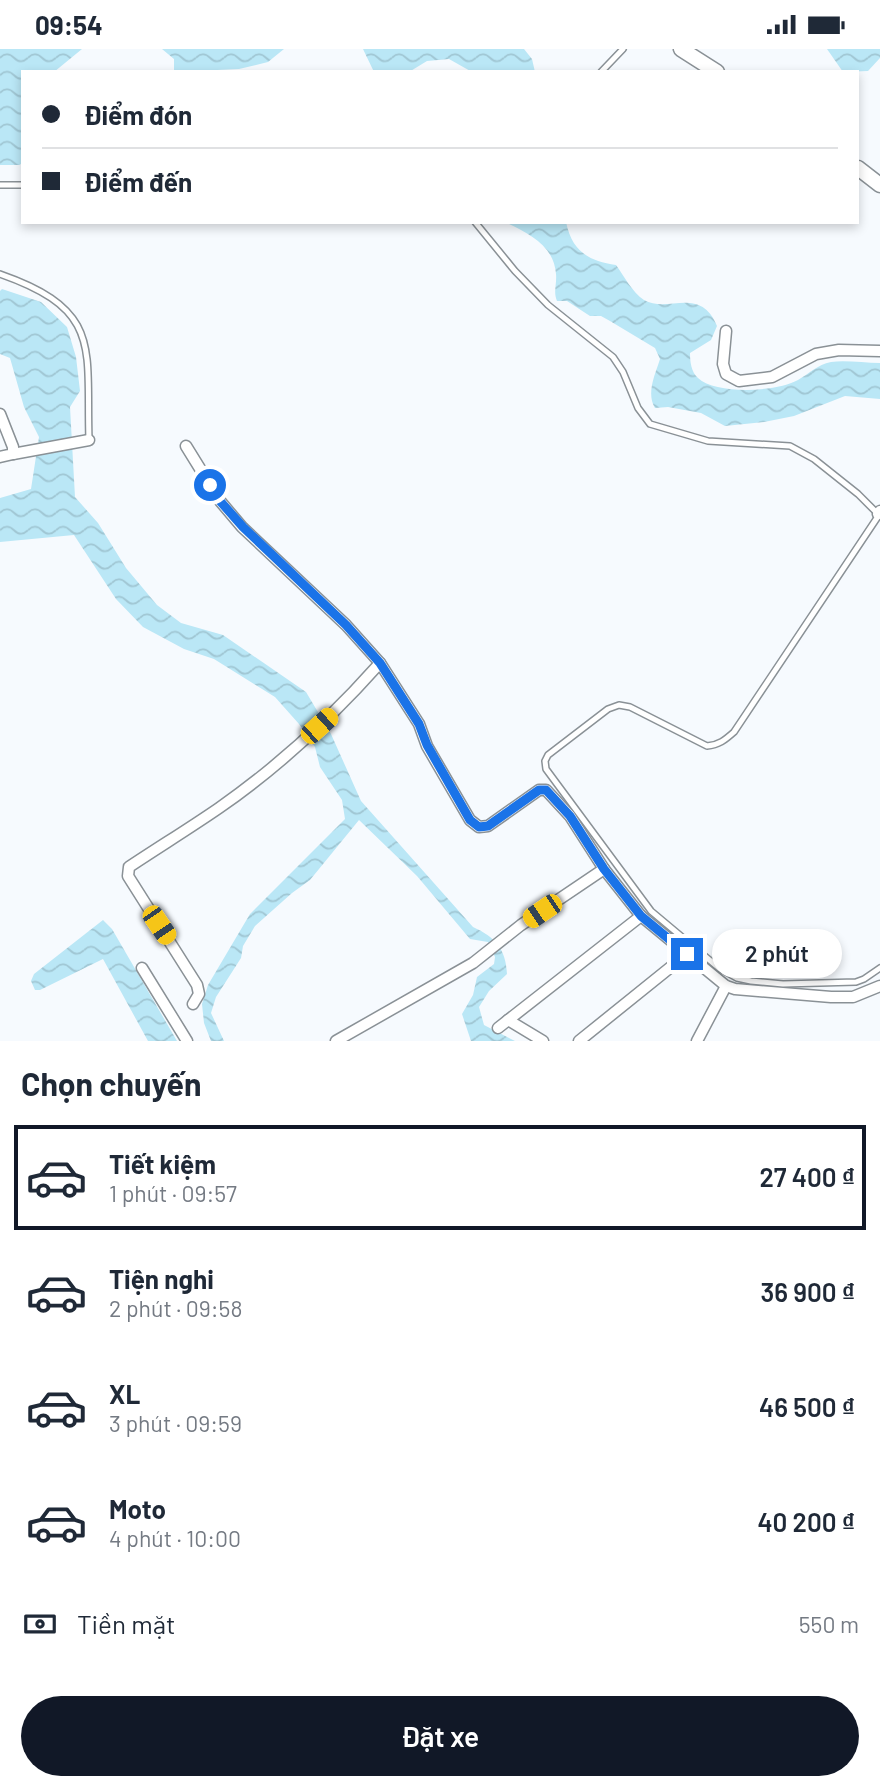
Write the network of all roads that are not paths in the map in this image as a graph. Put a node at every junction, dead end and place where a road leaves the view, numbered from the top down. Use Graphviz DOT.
graph roads {
  1 [pos="623,49"];
  2 [pos="681,49"];
  3 [pos="603,70"];
  4 [pos="714,70"];
  5 [pos="859,169"];
  6 [pos="0,185"];
  7 [pos="21,185"];
  8 [pos="880,185"];
  9 [pos="477,224"];
  10 [pos="0,274"];
  11 [pos="726,331"];
  12 [pos="880,351"];
  13 [pos="0,414"];
  14 [pos="89,440"];
  15 [pos="186,446"];
  16 [pos="13,454"];
  17 [pos="0,457"];
  18 [pos="879,514"];
  19 [pos="380,663"];
  20 [pos="604,869"];
  21 [pos="641,916"];
  22 [pos="687,954"];
  23 [pos="142,968"];
  24 [pos="880,968"];
  25 [pos="726,986"];
  26 [pos="880,986"];
  27 [pos="193,1004"];
  28 [pos="508,1020"];
  29 [pos="498,1028"];
  30 [pos="187,1041"];
  31 [pos="336,1041"];
  32 [pos="543,1041"];
  33 [pos="579,1041"];
  34 [pos="697,1041"];
  1 -- 3 [label="lane"];
  2 -- 4 [label="street"];
  5 -- 8 [label="street"];
  6 -- 7 [label="lane"];
  9 -- 18 [label="lane"];
  10 -- 14 [label="lane"];
  11 -- 12 [label="street"];
  13 -- 16 [label="street"];
  14 -- 16 [label="street"];
  15 -- 19 [label="street"];
  16 -- 17 [label="street"];
  18 -- 24 [label="lane"];
  19 -- 20 [label="street"];
  19 -- 27 [label="street"];
  20 -- 21 [label="street"];
  20 -- 31 [label="street"];
  21 -- 22 [label="street"];
  21 -- 28 [label="street"];
  22 -- 25 [label="street"];
  22 -- 33 [label="street"];
  23 -- 30 [label="street"];
  25 -- 26 [label="street"];
  25 -- 34 [label="street"];
  28 -- 29 [label="street"];
  28 -- 32 [label="street"];
}
